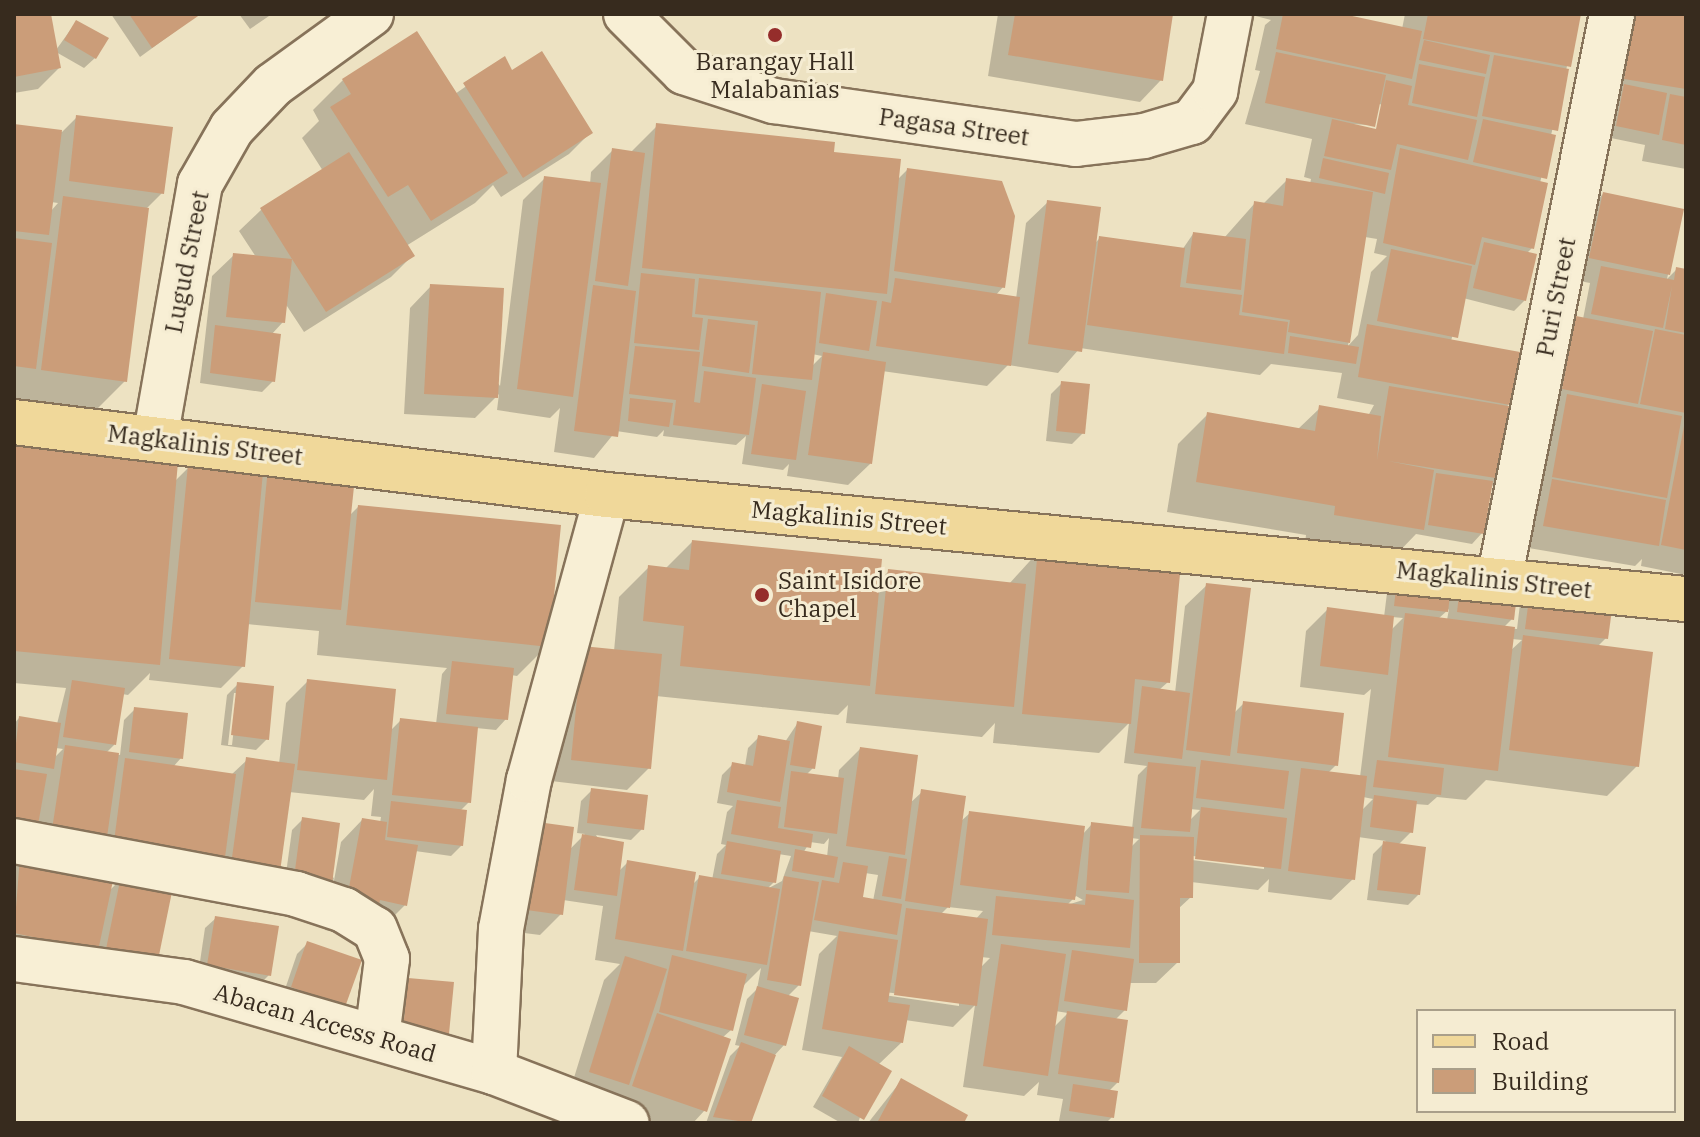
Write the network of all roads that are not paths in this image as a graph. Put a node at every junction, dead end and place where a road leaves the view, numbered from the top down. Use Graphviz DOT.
graph roads {
  1 [pos="371,14"];
  2 [pos="626,14"];
  3 [pos="1230,14"];
  4 [pos="1612,14"];
  5 [pos="14,422"];
  6 [pos="155,439"];
  7 [pos="607,495"];
  8 [pos="1499,580"];
  9 [pos="1686,599"];
  10 [pos="14,841"];
  11 [pos="14,959"];
  12 [pos="377,1037"];
  13 [pos="494,1072"];
  14 [pos="627,1123"];
  1 -- 6 [label="street, Lugud Street"];
  2 -- 3 [label="street, Pagasa Street"];
  4 -- 8 [label="street, Puri Street"];
  5 -- 6 [label="main road, Magkalinis Street"];
  6 -- 7 [label="main road, Magkalinis Street"];
  7 -- 8 [label="main road, Magkalinis Street"];
  7 -- 13 [label="street"];
  8 -- 9 [label="main road, Magkalinis Street"];
  10 -- 12 [label="street"];
  11 -- 12 [label="street, Abacan Access Road"];
  12 -- 13 [label="street, Abacan Access Road"];
  13 -- 14 [label="street, Abacan Access Road"];
}
